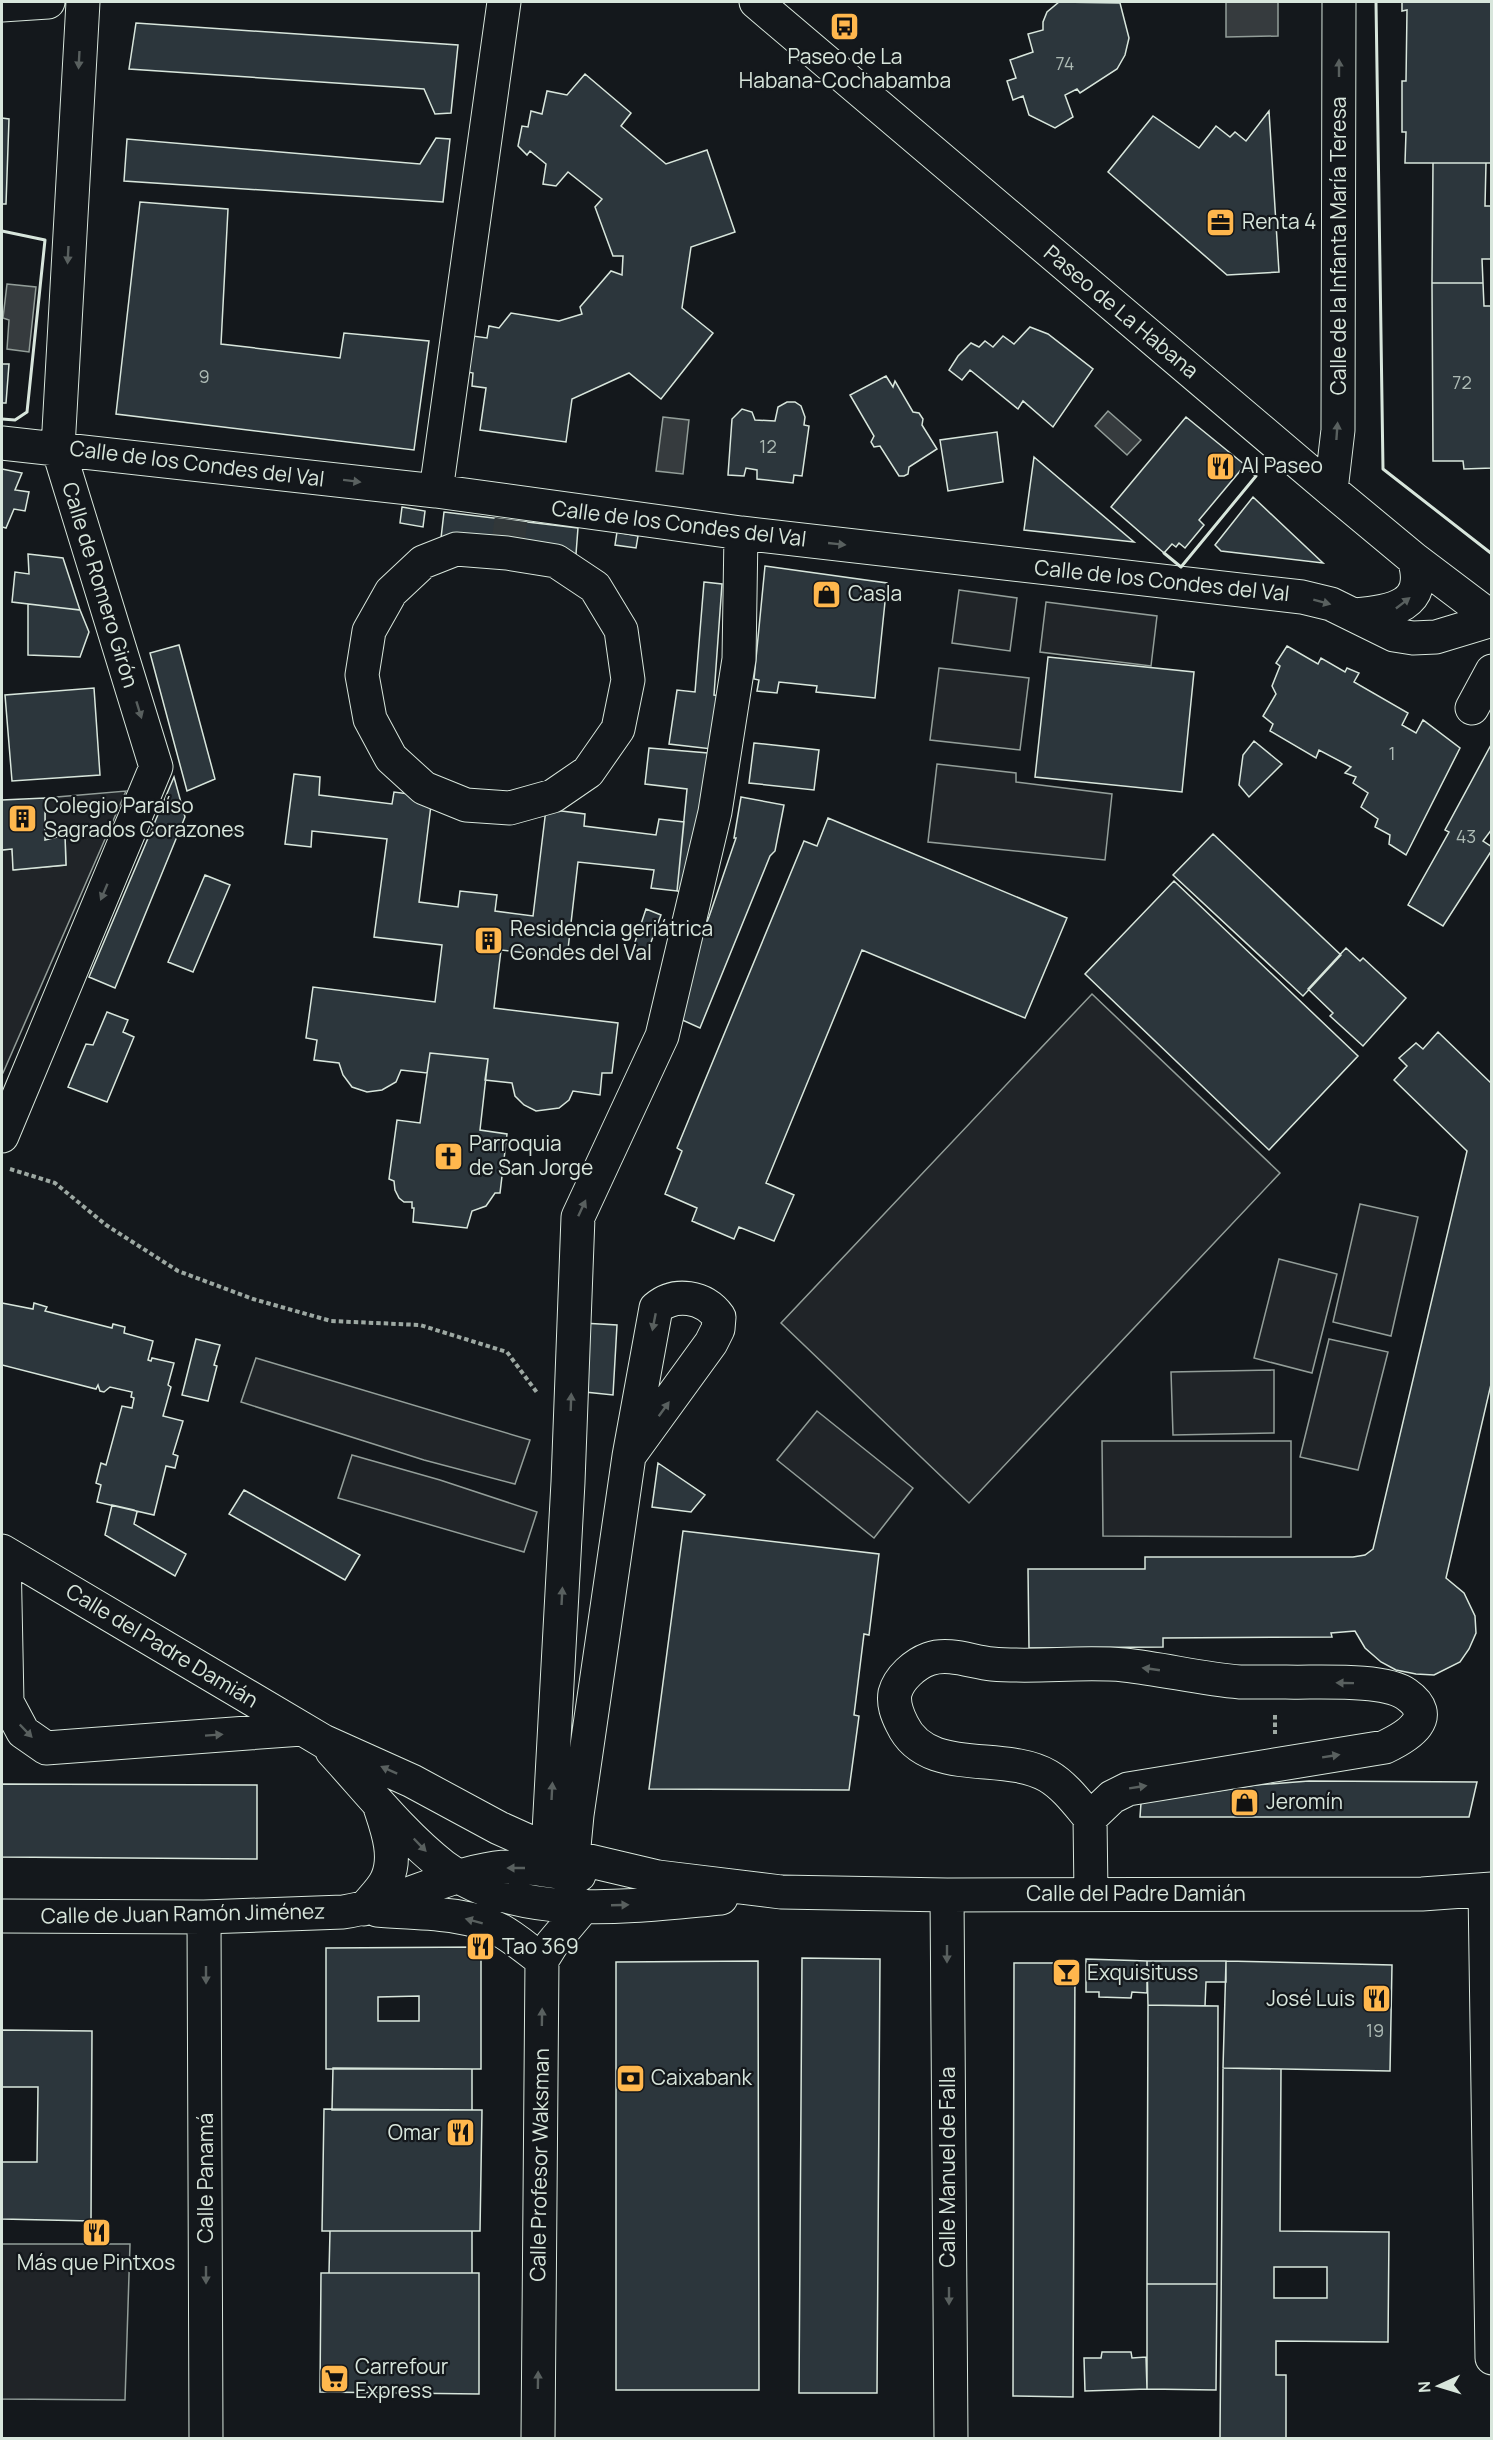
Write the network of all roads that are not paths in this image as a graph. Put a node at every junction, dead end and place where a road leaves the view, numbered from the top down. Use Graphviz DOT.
graph roads {
  1 [pos="48,2"];
  2 [pos="83,2"];
  3 [pos="504,2"];
  4 [pos="756,2"];
  5 [pos="1339,2"];
  6 [pos="2,5"];
  7 [pos="2,442"];
  8 [pos="58,448"];
  9 [pos="1331,489"];
  10 [pos="436,491"];
  11 [pos="510,529"];
  12 [pos="741,533"];
  13 [pos="1414,559"];
  14 [pos="1355,615"];
  15 [pos="1491,619"];
  16 [pos="1491,671"];
  17 [pos="1472,708"];
  18 [pos="2,1136"];
  19 [pos="629,1456"];
  20 [pos="3,1552"];
  21 [pos="312,1735"];
  22 [pos="378,1802"];
  23 [pos="1090,1818"];
  24 [pos="561,1853"];
  25 [pos="458,1876"];
  26 [pos="658,1877"];
  27 [pos="1488,1890"];
  28 [pos="781,1892"];
  29 [pos="1091,1894"];
  30 [pos="947,1895"];
  31 [pos="584,1906"];
  32 [pos="364,1909"];
  33 [pos="2,1916"];
  34 [pos="204,1917"];
  35 [pos="542,1960"];
  36 [pos="1491,2358"];
  37 [pos="206,2439"];
  38 [pos="538,2439"];
  39 [pos="951,2439"];
  1 -- 6 [label="street"];
  2 -- 8 [label="street, Calle de Romero Girón, one-way"];
  3 -- 10 [label="street"];
  4 -- 9 [label="street, Paseo de La Habana"];
  9 -- 5 [label="street, Calle de la Infanta María Teresa, one-way"];
  7 -- 8 [label="street, Calle de los Condes del Val"];
  8 -- 10 [label="street, Calle de los Condes del Val, one-way"];
  8 -- 18 [label="street, Calle de Romero Girón, one-way"];
  9 -- 13 [label="street, Paseo de La Habana"];
  10 -- 11 [label="street, Calle de los Condes del Val"];
  11 -- 11 [label="street"];
  11 -- 12 [label="street, Calle de los Condes del Val"];
  12 -- 14 [label="street, Calle de los Condes del Val, one-way"];
  24 -- 12 [label="street, one-way"];
  14 -- 13 [label="street, one-way"];
  13 -- 15 [label="street, Paseo de La Habana"];
  14 -- 15 [label="street, Calle de los Condes del Val"];
  16 -- 17 [label="street"];
  19 -- 24 [label="street"];
  20 -- 21 [label="street, Calle del Padre Damián"];
  20 -- 21 [label="street, one-way"];
  21 -- 22 [label="street, Calle del Padre Damián"];
  24 -- 21 [label="street, Calle del Padre Damián, one-way"];
  22 -- 25 [label="street, Calle del Padre Damián, one-way"];
  22 -- 32 [label="street, Calle del Padre Damián"];
  23 -- 23 [label="street, one-way"];
  23 -- 29 [label="street"];
  24 -- 26 [label="street, Calle del Padre Damián"];
  26 -- 25 [label="street, Calle del Padre Damián, one-way"];
  25 -- 31 [label="street, Calle del Padre Damián"];
  25 -- 32 [label="street, Calle del Padre Damián"];
  26 -- 28 [label="street, Calle del Padre Damián"];
  27 -- 29 [label="street, Calle del Padre Damián"];
  27 -- 36 [label="street"];
  28 -- 30 [label="street, Calle del Padre Damián"];
  31 -- 28 [label="street, Calle del Padre Damián, one-way"];
  29 -- 30 [label="street, Calle del Padre Damián"];
  30 -- 39 [label="street, Calle Manuel de Falla, one-way"];
  31 -- 35 [label="street"];
  32 -- 34 [label="street, Calle de Juan Ramón Jiménez"];
  35 -- 32 [label="street, one-way"];
  33 -- 34 [label="street, Calle de Juan Ramón Jiménez"];
  34 -- 37 [label="street, Calle Panamá, one-way"];
  38 -- 35 [label="street, Calle Profesor Waksman, one-way"];
}
